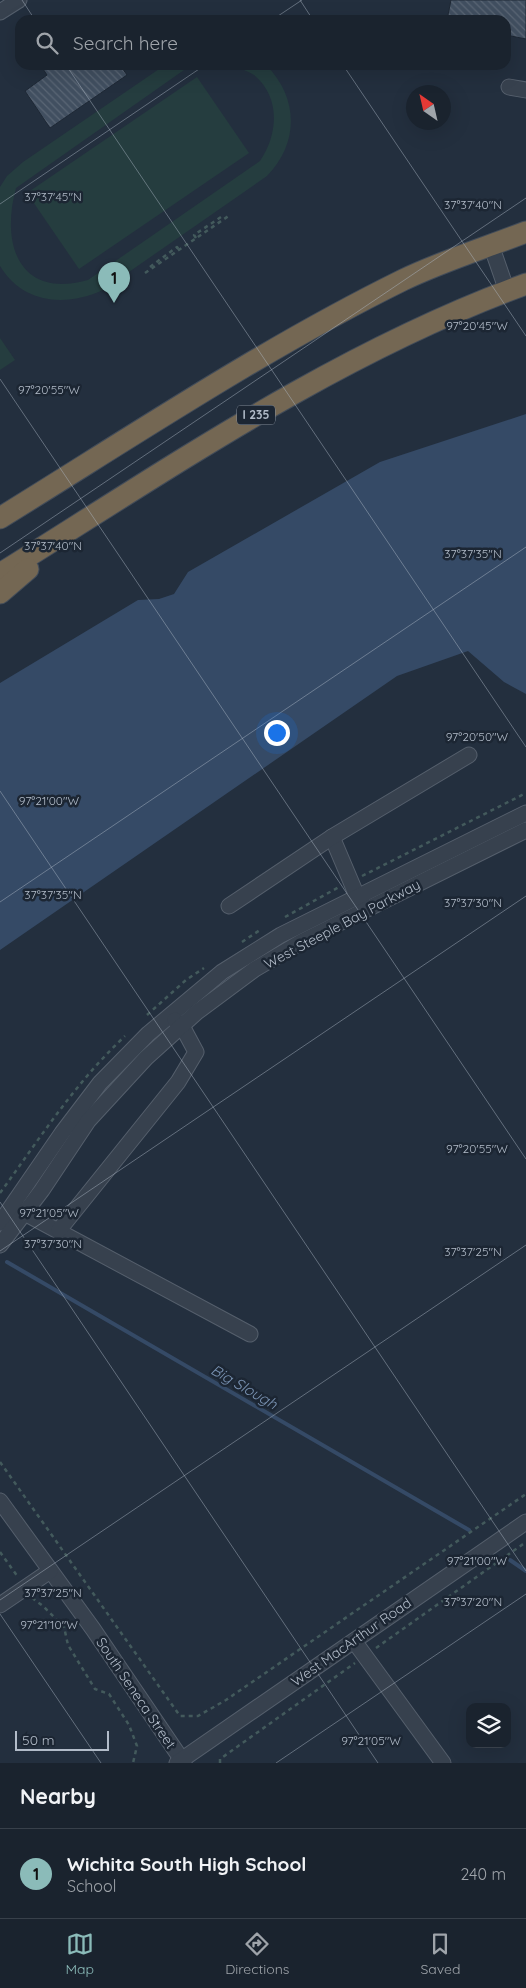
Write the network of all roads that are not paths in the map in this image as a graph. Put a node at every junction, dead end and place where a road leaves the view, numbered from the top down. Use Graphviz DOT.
graph roads {
  1 [pos="19,0"];
  2 [pos="0,12"];
  3 [pos="510,87"];
  4 [pos="526,90"];
  5 [pos="526,232"];
  6 [pos="491,245"];
  7 [pos="516,287"];
  8 [pos="0,518"];
  9 [pos="74,528"];
  10 [pos="0,574"];
  11 [pos="0,593"];
  12 [pos="469,755"];
  13 [pos="526,813"];
  14 [pos="526,830"];
  15 [pos="332,837"];
  16 [pos="357,896"];
  17 [pos="229,906"];
  18 [pos="366,910"];
  19 [pos="170,1015"];
  20 [pos="182,1026"];
  21 [pos="12,1206"];
  22 [pos="26,1212"];
  23 [pos="0,1223"];
  24 [pos="59,1230"];
  25 [pos="0,1246"];
  26 [pos="250,1334"];
  27 [pos="0,1501"];
  28 [pos="526,1522"];
  29 [pos="50,1570"];
  30 [pos="3,1597"];
  31 [pos="354,1641"];
  32 [pos="181,1762"];
  33 [pos="443,1763"];
  1 -- 2 [label="street"];
  3 -- 4 [label="street"];
  5 -- 6 [label="highway"];
  6 -- 7 [label="street"];
  6 -- 8 [label="highway"];
  7 -- 9 [label="highway, I 235"];
  9 -- 10 [label="highway, I 235"];
  9 -- 11 [label="highway"];
  12 -- 15 [label="street"];
  13 -- 16 [label="street, West Steeple Bay Parkway"];
  14 -- 18 [label="street, West Steeple Bay Parkway"];
  15 -- 16 [label="street"];
  15 -- 17 [label="street"];
  16 -- 18 [label="street"];
  16 -- 19 [label="street, West Steeple Bay Parkway"];
  18 -- 20 [label="street, West Steeple Bay Parkway"];
  19 -- 20 [label="street"];
  19 -- 21 [label="street, West Steeple Bay Parkway"];
  20 -- 22 [label="street, West Steeple Bay Parkway"];
  20 -- 24 [label="street"];
  21 -- 22 [label="street"];
  21 -- 23 [label="street, West Steeple Bay Parkway"];
  22 -- 24 [label="street"];
  22 -- 25 [label="street, West Steeple Bay Parkway"];
  24 -- 26 [label="street"];
  27 -- 29 [label="street, South Seneca Street"];
  28 -- 31 [label="street, West MacArthur Road"];
  29 -- 30 [label="street"];
  29 -- 32 [label="street, South Seneca Street"];
  31 -- 32 [label="street, West MacArthur Road"];
  31 -- 33 [label="street"];
}
